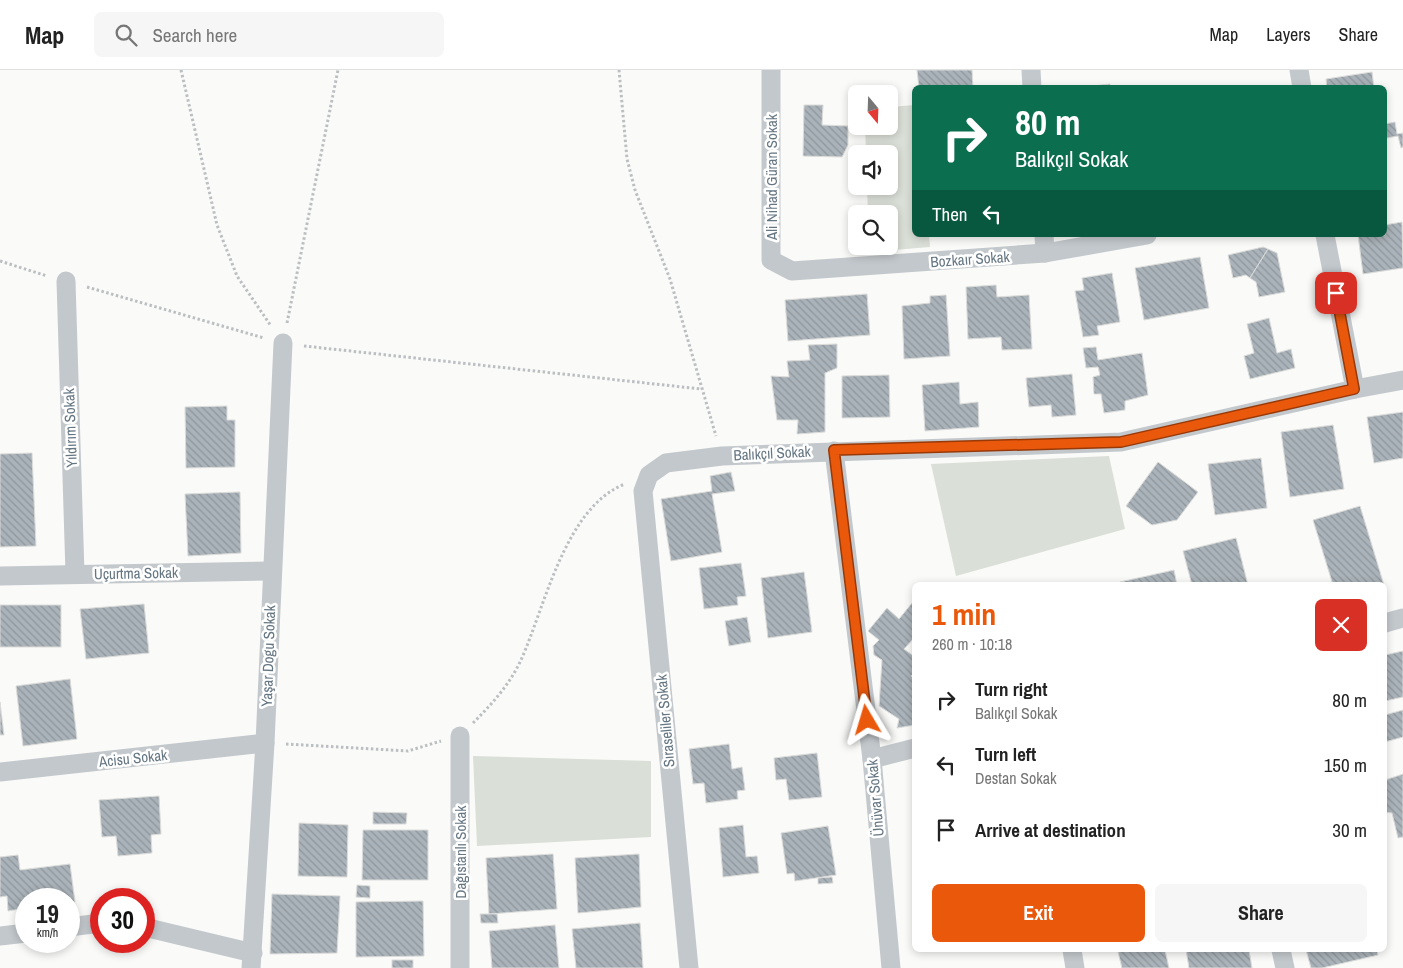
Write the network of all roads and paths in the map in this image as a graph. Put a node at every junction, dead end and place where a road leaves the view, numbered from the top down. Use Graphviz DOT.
graph roads {
  1 [pos="181,70"];
  2 [pos="338,70"];
  3 [pos="619,70"];
  4 [pos="771,70"];
  5 [pos="1031,70"];
  6 [pos="1299,70"];
  7 [pos="1032,85"];
  8 [pos="1302,85"];
  9 [pos="1124,237"];
  10 [pos="1325,237"];
  11 [pos="1045,244"];
  12 [pos="0,260"];
  13 [pos="792,271"];
  14 [pos="66,282"];
  15 [pos="282,343"];
  16 [pos="1403,380"];
  17 [pos="701,389"];
  18 [pos="1354,389"];
  19 [pos="834,450"];
  20 [pos="722,456"];
  21 [pos="649,475"];
  22 [pos="271,571"];
  23 [pos="75,574"];
  24 [pos="0,576"];
  25 [pos="1403,618"];
  26 [pos="1387,622"];
  27 [pos="460,736"];
  28 [pos="265,743"];
  29 [pos="912,749"];
  30 [pos="872,759"];
  31 [pos="0,772"];
  32 [pos="155,929"];
  33 [pos="15,934"];
  34 [pos="0,936"];
  35 [pos="1072,952"];
  36 [pos="1282,952"];
  37 [pos="252,960"];
  38 [pos="460,968"];
  39 [pos="689,968"];
  40 [pos="891,968"];
  41 [pos="1075,968"];
  42 [pos="1285,968"];
  1 -- 15 [label="path"];
  2 -- 15 [label="path"];
  3 -- 17 [label="path"];
  4 -- 13 [label="street, Ali Nihad Güran Sokak"];
  5 -- 7 [label="street"];
  6 -- 8 [label="street"];
  9 -- 11 [label="street, Bozkaır Sokak"];
  10 -- 18 [label="street"];
  11 -- 13 [label="street, Bozkaır Sokak"];
  12 -- 14 [label="path"];
  14 -- 15 [label="path"];
  14 -- 23 [label="street, Yıldırım Sokak"];
  15 -- 17 [label="path"];
  15 -- 22 [label="street, Yaşar Dogu Sokak"];
  16 -- 18 [label="street, Balıkçıl Sokak"];
  17 -- 20 [label="path"];
  18 -- 19 [label="street, Balıkçıl Sokak"];
  19 -- 20 [label="street, Balıkçıl Sokak"];
  19 -- 30 [label="street, Ünüvar Sokak"];
  20 -- 21 [label="street, Balıkçıl Sokak"];
  21 -- 27 [label="path"];
  21 -- 39 [label="street, Sıraseliler Sokak"];
  22 -- 23 [label="street, Uçurtma Sokak"];
  22 -- 28 [label="street, Yaşar Dogu Sokak"];
  23 -- 24 [label="street, Uçurtma Sokak"];
  25 -- 26 [label="street"];
  27 -- 28 [label="path"];
  27 -- 38 [label="street, Dağıstanlı Sokak"];
  28 -- 31 [label="street, Acisu Sokak"];
  28 -- 37 [label="street, Yaşar Dogu Sokak"];
  29 -- 30 [label="street"];
  30 -- 40 [label="street, Ünüvar Sokak"];
  32 -- 37 [label="street"];
  33 -- 34 [label="street"];
  35 -- 41 [label="street"];
  36 -- 42 [label="street"];
}
